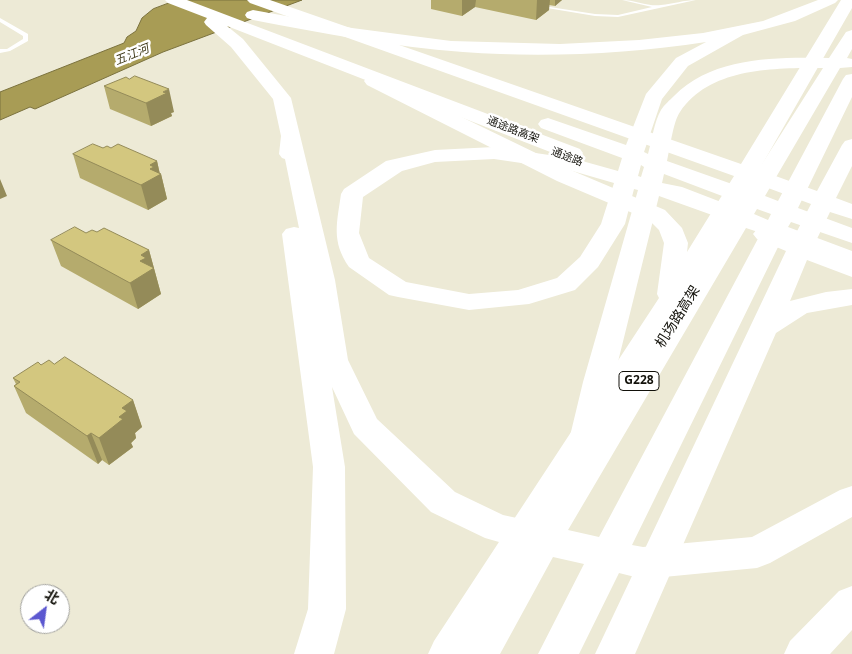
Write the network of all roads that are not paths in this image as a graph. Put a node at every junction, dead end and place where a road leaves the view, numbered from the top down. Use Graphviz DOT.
graph roads {
  1 [pos="172,0"];
  2 [pos="624,0"];
  3 [pos="694,0"];
  4 [pos="830,0"];
  5 [pos="849,0"];
  6 [pos="528,4"];
  7 [pos="254,8"];
  8 [pos="662,8"];
  9 [pos="204,9"];
  10 [pos="0,20"];
  11 [pos="737,32"];
  12 [pos="852,35"];
  13 [pos="0,51"];
  14 [pos="852,63"];
  15 [pos="852,79"];
  16 [pos="373,81"];
  17 [pos="291,136"];
  18 [pos="852,146"];
  19 [pos="747,173"];
  20 [pos="692,199"];
  21 [pos="825,202"];
  22 [pos="852,212"];
  23 [pos="721,217"];
  24 [pos="852,236"];
  25 [pos="800,248"];
  26 [pos="852,260"];
  27 [pos="852,269"];
  28 [pos="852,297"];
  29 [pos="669,304"];
  30 [pos="766,328"];
  31 [pos="574,486"];
  32 [pos="852,500"];
  33 [pos="852,603"];
  34 [pos="314,654"];
  35 [pos="448,654"];
  36 [pos="479,654"];
  37 [pos="558,654"];
  38 [pos="615,654"];
  39 [pos="804,654"];
  1 -- 9 [label="main road, 通途路高架"];
  2 -- 8 [label="lane"];
  3 -- 8 [label="lane"];
  4 -- 11 [label="main road"];
  5 -- 19 [label="main road"];
  6 -- 8 [label="lane"];
  7 -- 9 [label="main road, 通途路高架"];
  7 -- 11 [label="main road"];
  7 -- 19 [label="main road"];
  7 -- 24 [label="main road, 通途路高架"];
  9 -- 16 [label="main road, 通途路"];
  9 -- 17 [label="main road"];
  9 -- 20 [label="main road, 通途路高架"];
  10 -- 13 [label="lane"];
  11 -- 20 [label="main road"];
  12 -- 31 [label="main road, 机场路高架 / G228"];
  14 -- 31 [label="main road"];
  15 -- 37 [label="main road"];
  16 -- 23 [label="main road, 通途路"];
  16 -- 29 [label="main road"];
  17 -- 32 [label="main road"];
  17 -- 34 [label="main road"];
  18 -- 21 [label="main road"];
  19 -- 21 [label="main road"];
  19 -- 23 [label="main road"];
  20 -- 26 [label="main road, 通途路高架"];
  21 -- 22 [label="main road"];
  21 -- 25 [label="main road"];
  23 -- 25 [label="main road, 通途路"];
  23 -- 29 [label="main road"];
  25 -- 27 [label="main road, 通途路"];
  25 -- 30 [label="main road"];
  28 -- 30 [label="main road"];
  29 -- 35 [label="main road"];
  30 -- 38 [label="main road"];
  31 -- 36 [label="main road, 机场路高架 / G228"];
  33 -- 39 [label="main road"];
}
